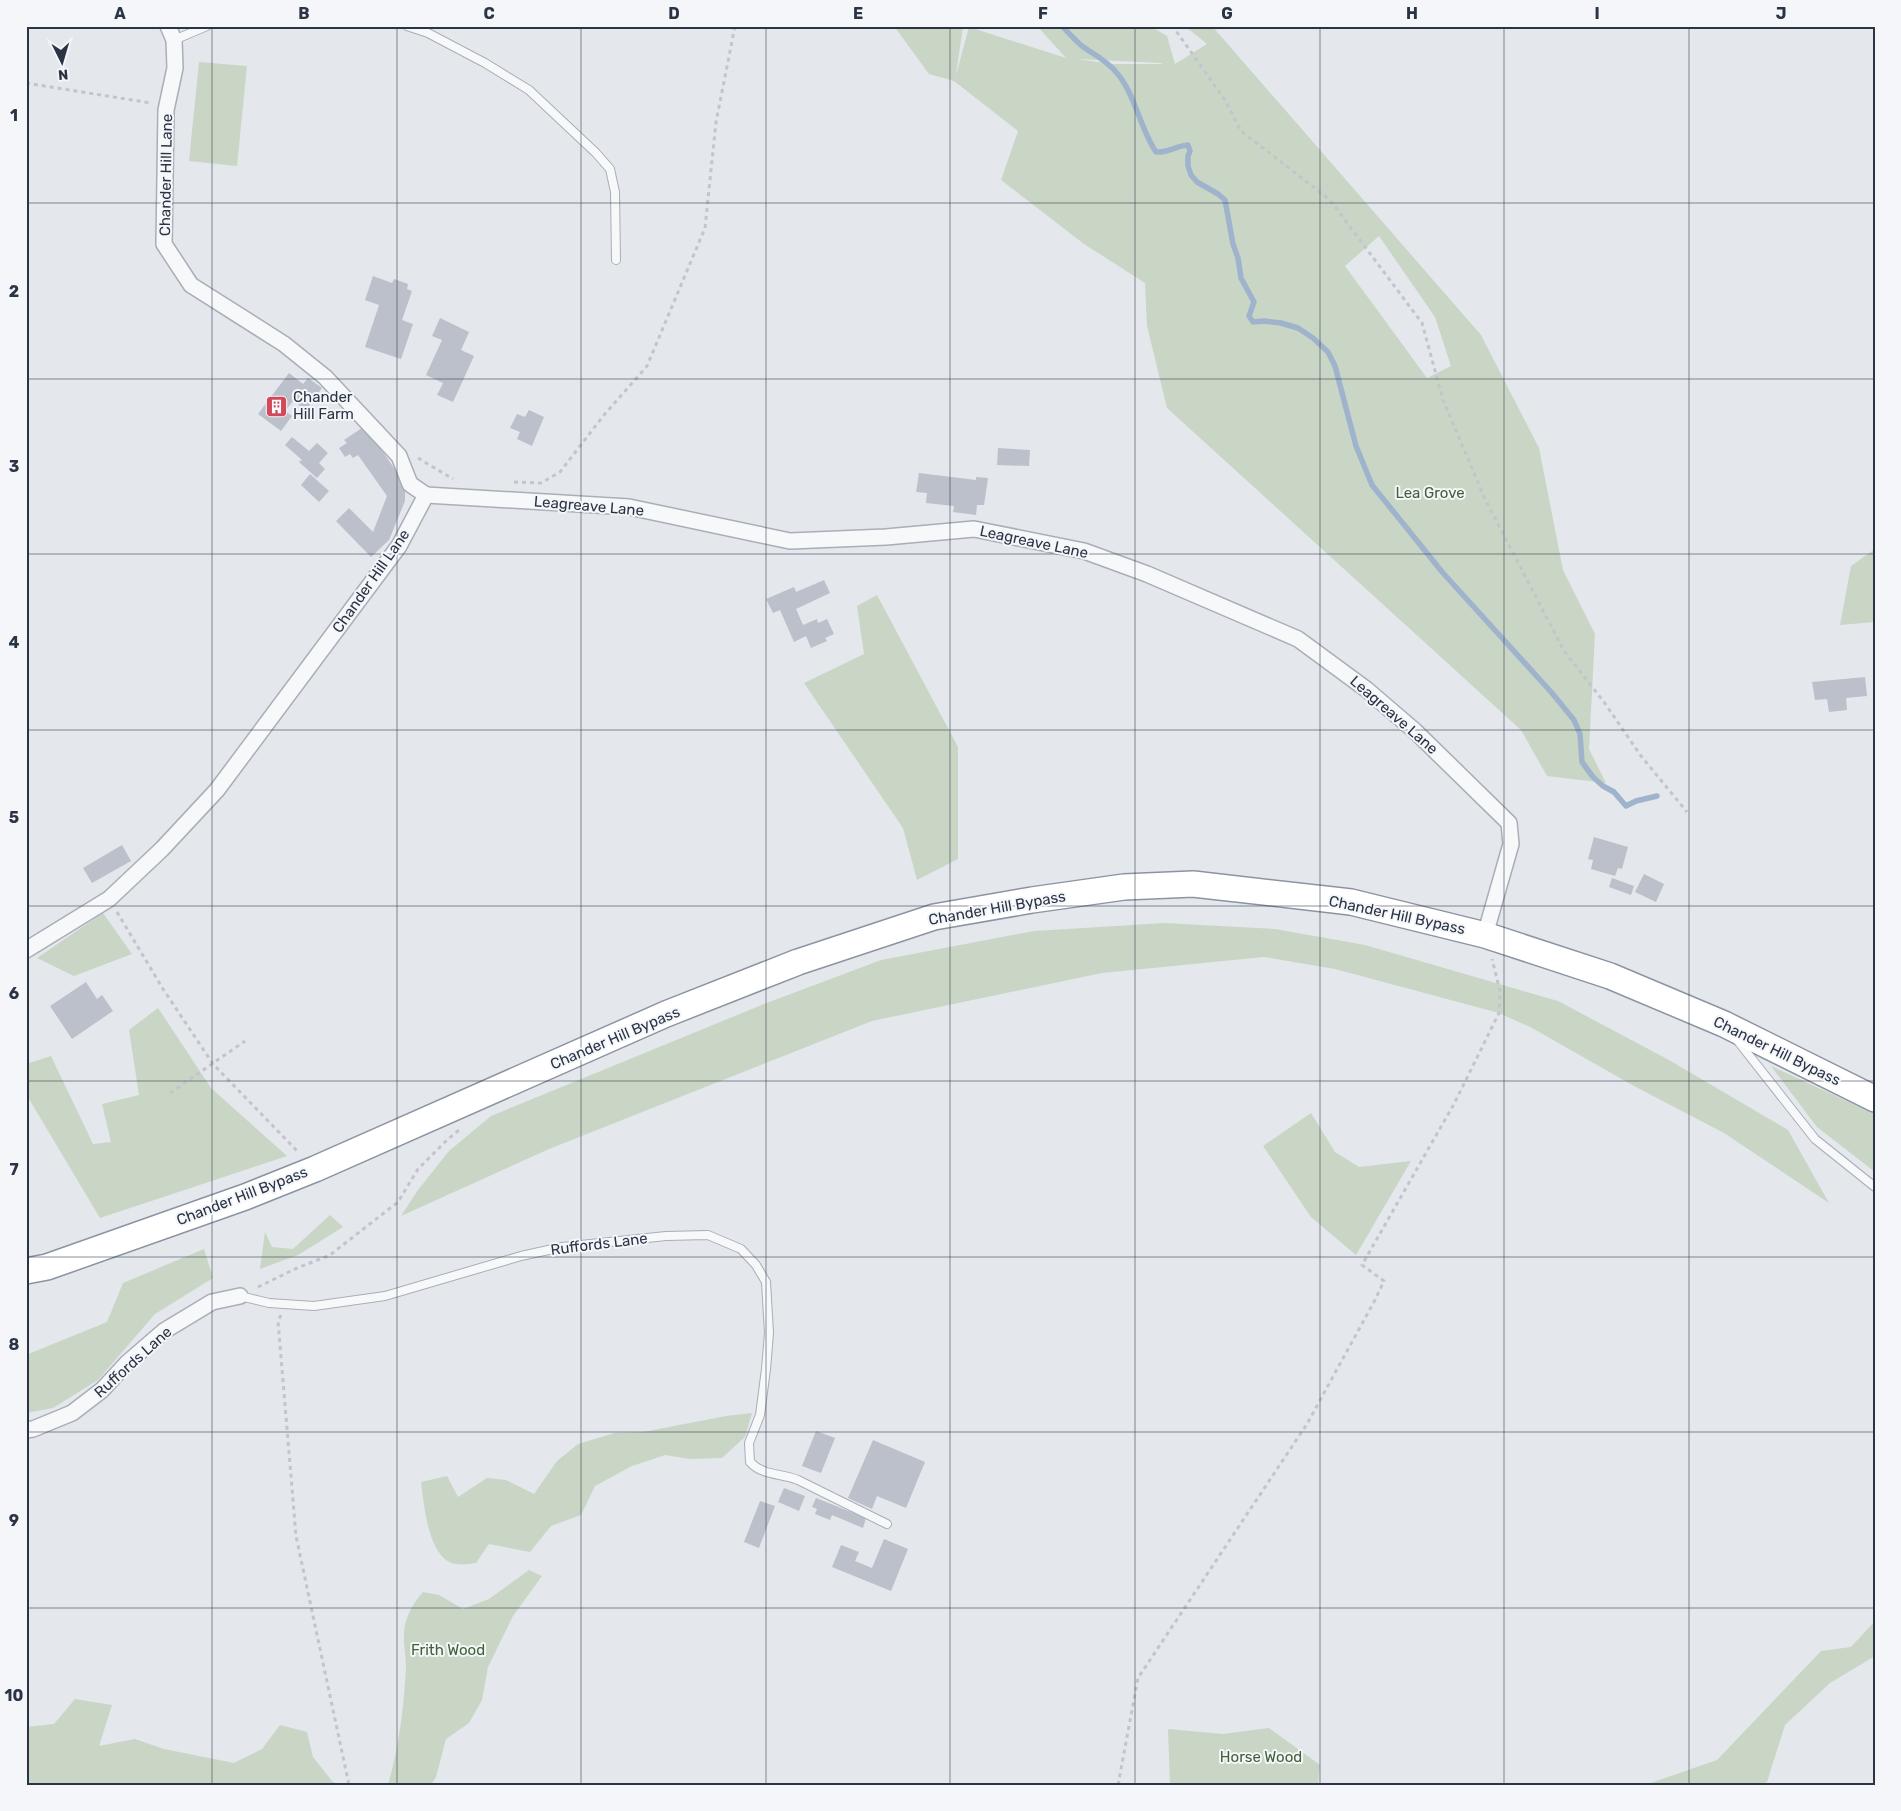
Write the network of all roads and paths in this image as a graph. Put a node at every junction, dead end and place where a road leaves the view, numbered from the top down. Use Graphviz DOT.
graph roads {
  1 [pos="207,26"];
  2 [pos="407,26"];
  3 [pos="735,26"];
  4 [pos="1171,26"];
  5 [pos="171,33"];
  6 [pos="26,82"];
  7 [pos="166,110"];
  8 [pos="616,260"];
  9 [pos="426,462"];
  10 [pos="454,479"];
  11 [pos="512,482"];
  12 [pos="426,496"];
  13 [pos="1687,812"];
  14 [pos="109,899"];
  15 [pos="1485,935"];
  16 [pos="26,950"];
  17 [pos="1724,1024"];
  18 [pos="245,1041"];
  19 [pos="213,1064"];
  20 [pos="170,1093"];
  21 [pos="1875,1099"];
  22 [pos="464,1103"];
  23 [pos="315,1169"];
  24 [pos="1875,1187"];
  25 [pos="26,1270"];
  26 [pos="240,1296"];
  27 [pos="284,1304"];
  28 [pos="26,1430"];
  29 [pos="887,1524"];
  30 [pos="348,1785"];
  31 [pos="1118,1785"];
  1 -- 5 [label="lane"];
  2 -- 8 [label="lane"];
  3 -- 11 [label="path"];
  4 -- 13 [label="path"];
  5 -- 7 [label="street, Chander Hill Lane"];
  6 -- 7 [label="path"];
  7 -- 12 [label="street, Chander Hill Lane"];
  9 -- 10 [label="path"];
  12 -- 14 [label="street, Chander Hill Lane"];
  12 -- 15 [label="street, Leagreave Lane"];
  14 -- 16 [label="street, Chander Hill Lane"];
  14 -- 19 [label="path"];
  15 -- 17 [label="highway, Chander Hill Bypass"];
  15 -- 22 [label="highway, Chander Hill Bypass"];
  15 -- 31 [label="path"];
  17 -- 21 [label="highway, Chander Hill Bypass"];
  17 -- 24 [label="lane"];
  18 -- 19 [label="path"];
  19 -- 20 [label="path"];
  19 -- 23 [label="path"];
  22 -- 23 [label="highway, Chander Hill Bypass"];
  22 -- 26 [label="path"];
  23 -- 25 [label="highway, Chander Hill Bypass"];
  26 -- 27 [label="lane, Ruffords Lane"];
  26 -- 28 [label="street, Ruffords Lane"];
  27 -- 29 [label="lane, Ruffords Lane"];
  27 -- 30 [label="path"];
}
